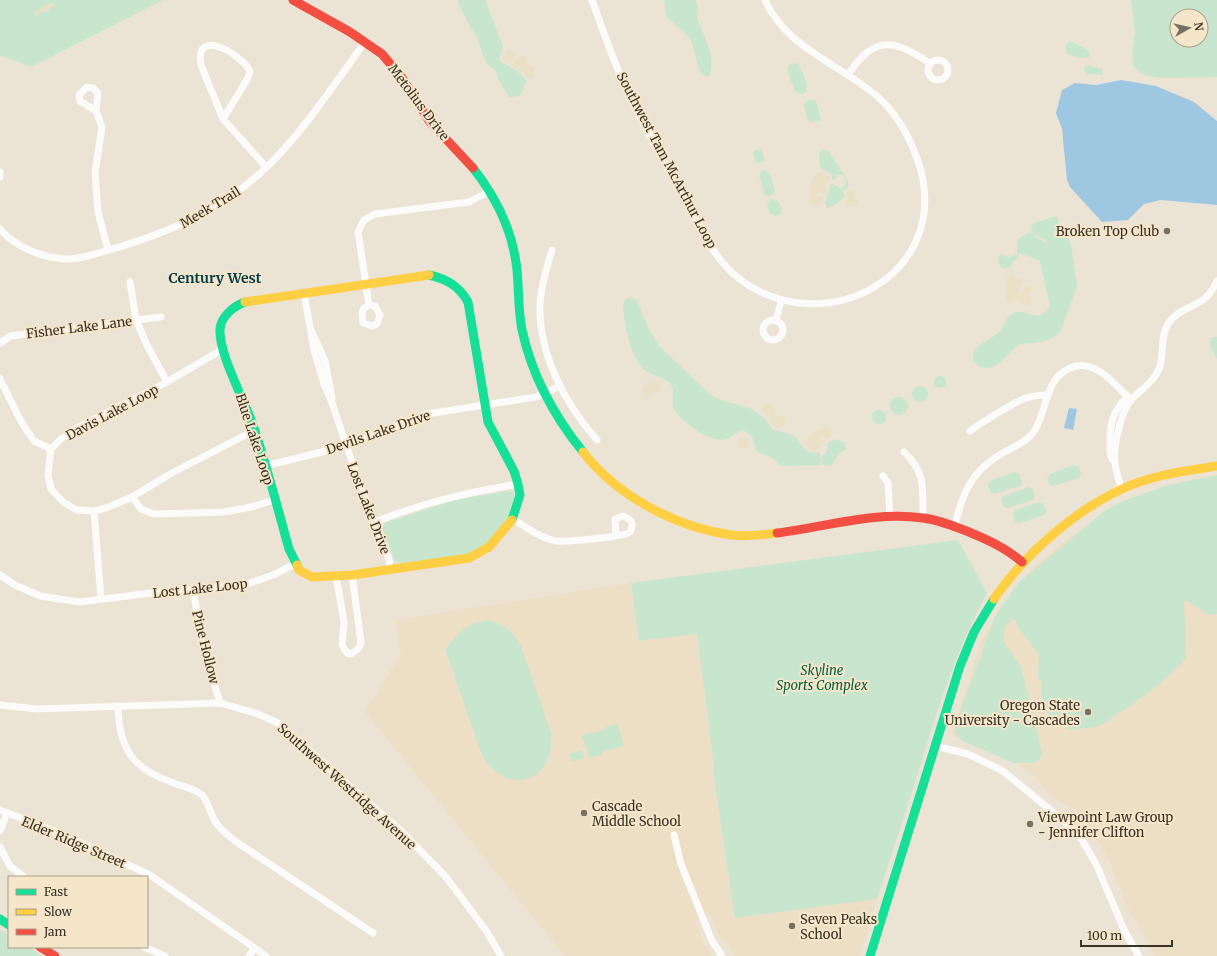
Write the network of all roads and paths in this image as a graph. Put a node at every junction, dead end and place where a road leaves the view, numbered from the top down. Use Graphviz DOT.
graph roads {
  1 [pos="293,0"];
  2 [pos="592,0"];
  3 [pos="765,0"];
  4 [pos="364,41"];
  5 [pos="930,64"];
  6 [pos="848,75"];
  7 [pos="96,110"];
  8 [pos="223,119"];
  9 [pos="266,167"];
  10 [pos="0,172"];
  11 [pos="0,177"];
  12 [pos="490,191"];
  13 [pos="0,229"];
  14 [pos="108,250"];
  15 [pos="552,250"];
  16 [pos="1217,281"];
  17 [pos="130,282"];
  18 [pos="365,284"];
  19 [pos="304,293"];
  20 [pos="781,301"];
  21 [pos="368,305"];
  22 [pos="161,316"];
  23 [pos="136,320"];
  24 [pos="776,321"];
  25 [pos="0,343"];
  26 [pos="223,350"];
  27 [pos="0,379"];
  28 [pos="168,382"];
  29 [pos="560,386"];
  30 [pos="544,394"];
  31 [pos="1047,395"];
  32 [pos="1129,398"];
  33 [pos="484,404"];
  34 [pos="255,430"];
  35 [pos="970,431"];
  36 [pos="597,440"];
  37 [pos="346,446"];
  38 [pos="51,449"];
  39 [pos="904,452"];
  40 [pos="1115,463"];
  41 [pos="265,466"];
  42 [pos="1217,466"];
  43 [pos="883,476"];
  44 [pos="518,484"];
  45 [pos="1122,490"];
  46 [pos="132,496"];
  47 [pos="274,500"];
  48 [pos="94,511"];
  49 [pos="890,518"];
  50 [pos="923,518"];
  51 [pos="513,519"];
  52 [pos="375,522"];
  53 [pos="955,526"];
  54 [pos="616,536"];
  55 [pos="1022,562"];
  56 [pos="295,564"];
  57 [pos="390,569"];
  58 [pos="0,575"];
  59 [pos="352,575"];
  60 [pos="336,576"];
  61 [pos="193,589"];
  62 [pos="101,599"];
  63 [pos="220,703"];
  64 [pos="0,705"];
  65 [pos="118,707"];
  66 [pos="936,746"];
  67 [pos="3,812"];
  68 [pos="0,831"];
  69 [pos="674,835"];
  70 [pos="0,847"];
  71 [pos="23,876"];
  72 [pos="0,919"];
  73 [pos="8,925"];
  74 [pos="373,933"];
  75 [pos="42,948"];
  76 [pos="146,948"];
  77 [pos="254,948"];
  78 [pos="54,956"];
  79 [pos="165,956"];
  80 [pos="249,956"];
  81 [pos="266,956"];
  82 [pos="501,956"];
  83 [pos="722,956"];
  84 [pos="870,956"];
  85 [pos="1140,956"];
  1 -- 4 [label="street, Metolius Drive"];
  2 -- 20 [label="street, Southwest Tam McArthur Loop"];
  3 -- 6 [label="street, Southwest Tam McArthur Loop"];
  4 -- 9 [label="street, Meek Trail"];
  4 -- 12 [label="street, Metolius Drive"];
  5 -- 6 [label="street"];
  6 -- 20 [label="street, Southwest Tam McArthur Loop"];
  7 -- 14 [label="street"];
  8 -- 8 [label="street"];
  8 -- 9 [label="street"];
  9 -- 14 [label="street, Meek Trail"];
  10 -- 11 [label="street"];
  12 -- 18 [label="street"];
  12 -- 30 [label="street, Metolius Drive"];
  13 -- 14 [label="street, Meek Trail"];
  15 -- 29 [label="street"];
  16 -- 32 [label="street"];
  17 -- 23 [label="street"];
  18 -- 19 [label="street, Blue Lake Loop"];
  18 -- 21 [label="street"];
  18 -- 33 [label="street, Blue Lake Loop"];
  19 -- 26 [label="street, Blue Lake Loop"];
  19 -- 37 [label="street, Lost Lake Drive"];
  20 -- 24 [label="street"];
  22 -- 23 [label="street, Fisher Lake Lane"];
  23 -- 25 [label="street, Fisher Lake Lane"];
  23 -- 28 [label="street"];
  26 -- 28 [label="street, Davis Lake Loop"];
  26 -- 34 [label="street, Blue Lake Loop"];
  27 -- 38 [label="street"];
  28 -- 38 [label="street, Davis Lake Loop"];
  29 -- 30 [label="street, Devils Lake Drive"];
  29 -- 36 [label="street"];
  30 -- 33 [label="street, Devils Lake Drive"];
  30 -- 49 [label="street, Metolius Drive"];
  31 -- 32 [label="street"];
  31 -- 35 [label="street"];
  31 -- 53 [label="street"];
  32 -- 40 [label="street"];
  32 -- 40 [label="street"];
  33 -- 37 [label="street, Devils Lake Drive"];
  33 -- 44 [label="street, Blue Lake Loop"];
  34 -- 41 [label="street, Blue Lake Loop"];
  34 -- 46 [label="street"];
  37 -- 41 [label="street, Devils Lake Drive"];
  37 -- 52 [label="street, Lost Lake Drive"];
  38 -- 48 [label="street"];
  39 -- 50 [label="street"];
  40 -- 45 [label="street"];
  41 -- 47 [label="street, Blue Lake Loop"];
  42 -- 45 [label="street"];
  43 -- 49 [label="street"];
  44 -- 51 [label="street, Blue Lake Loop"];
  44 -- 52 [label="street"];
  45 -- 55 [label="street"];
  46 -- 47 [label="street"];
  46 -- 48 [label="street"];
  47 -- 56 [label="street, Blue Lake Loop"];
  48 -- 62 [label="street"];
  49 -- 50 [label="street, Metolius Drive"];
  50 -- 53 [label="street, Metolius Drive"];
  51 -- 54 [label="street"];
  51 -- 57 [label="street, Blue Lake Loop"];
  52 -- 57 [label="street, Lost Lake Drive"];
  53 -- 55 [label="street, Metolius Drive"];
  55 -- 66 [label="street"];
  56 -- 60 [label="street, Blue Lake Loop"];
  56 -- 61 [label="street, Lost Lake Loop"];
  57 -- 59 [label="street, Blue Lake Loop"];
  58 -- 62 [label="street, Lost Lake Loop"];
  59 -- 60 [label="street, Blue Lake Loop"];
  59 -- 60 [label="street"];
  61 -- 62 [label="street, Lost Lake Loop"];
  61 -- 63 [label="street, Pine Hollow"];
  63 -- 65 [label="street, Southwest Westridge Avenue"];
  63 -- 82 [label="street, Southwest Westridge Avenue"];
  64 -- 65 [label="street, Southwest Westridge Avenue"];
  65 -- 74 [label="street"];
  66 -- 84 [label="street"];
  66 -- 85 [label="street"];
  67 -- 68 [label="street"];
  67 -- 77 [label="street, Elder Ridge Street"];
  69 -- 83 [label="street"];
  70 -- 71 [label="street"];
  72 -- 73 [label="street"];
  75 -- 78 [label="street"];
  76 -- 79 [label="street"];
  77 -- 80 [label="street"];
  77 -- 81 [label="street, Elder Ridge Street"];
}
